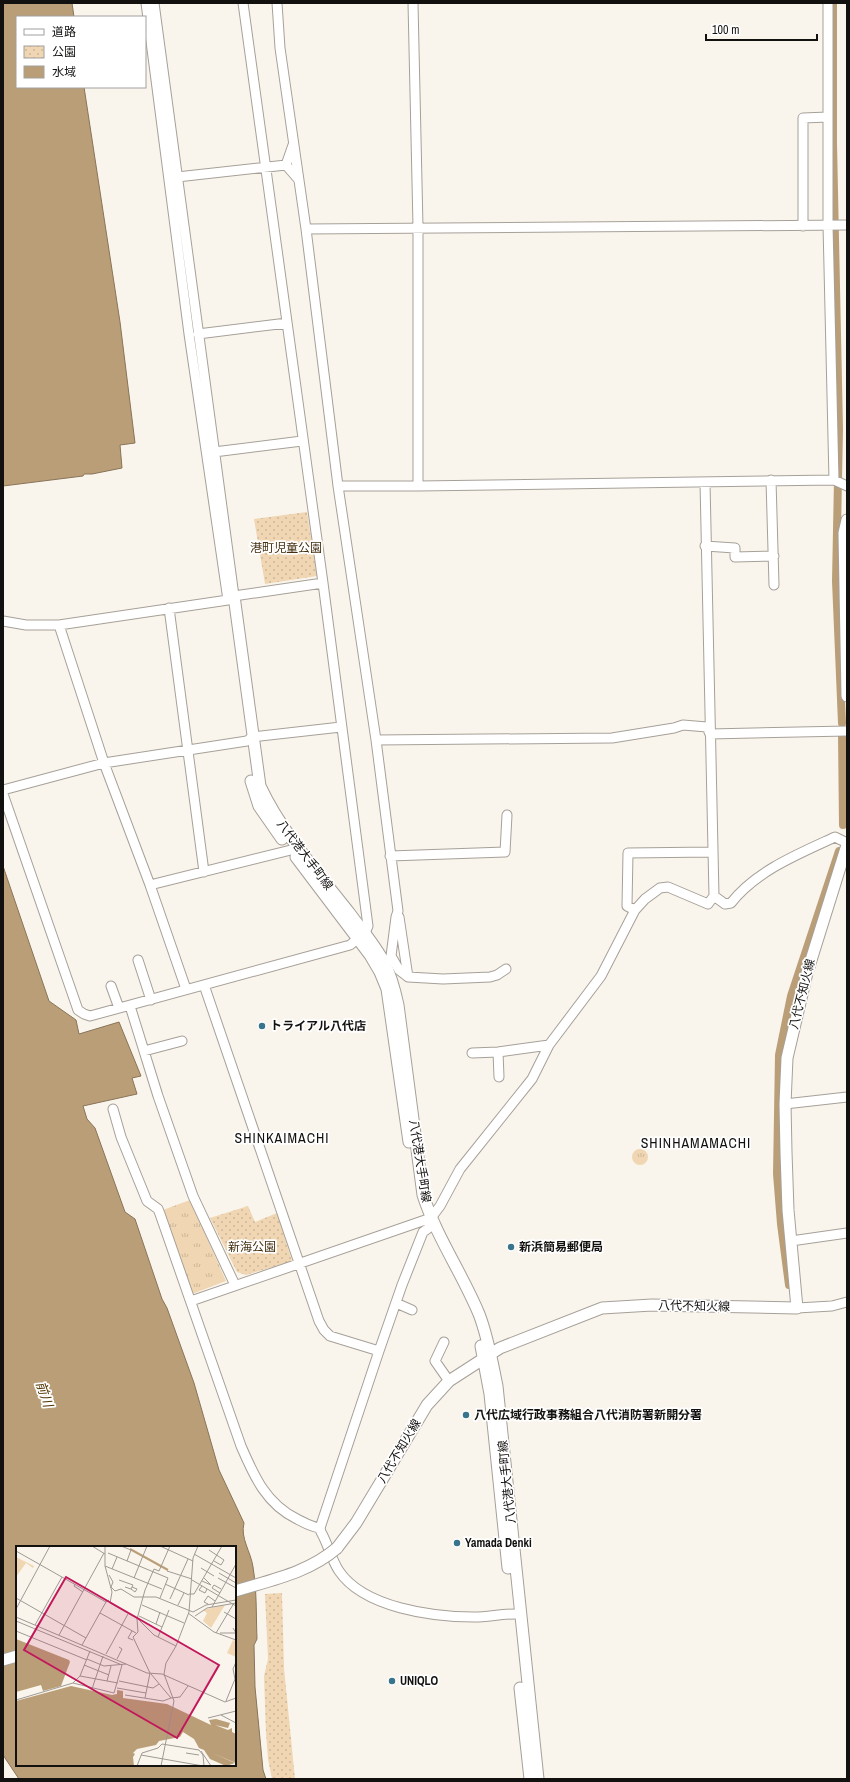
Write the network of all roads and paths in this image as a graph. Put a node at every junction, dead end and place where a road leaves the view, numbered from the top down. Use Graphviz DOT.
graph roads {
  1 [pos="146,3"];
  2 [pos="154,3"];
  3 [pos="243,3"];
  4 [pos="277,3"];
  5 [pos="413,3"];
  6 [pos="828,3"];
  7 [pos="828,117"];
  8 [pos="294,144"];
  9 [pos="286,165"];
  10 [pos="265,168"];
  11 [pos="177,177"];
  12 [pos="299,180"];
  13 [pos="828,225"];
  14 [pos="847,225"];
  15 [pos="803,226"];
  16 [pos="418,228"];
  17 [pos="306,229"];
  18 [pos="287,323"];
  19 [pos="198,334"];
  20 [pos="302,441"];
  21 [pos="214,452"];
  22 [pos="772,480"];
  23 [pos="834,480"];
  24 [pos="705,482"];
  25 [pos="338,486"];
  26 [pos="418,486"];
  27 [pos="847,486"];
  28 [pos="847,520"];
  29 [pos="705,546"];
  30 [pos="774,556"];
  31 [pos="323,583"];
  32 [pos="774,586"];
  33 [pos="231,598"];
  34 [pos="169,608"];
  35 [pos="3,621"];
  36 [pos="59,625"];
  37 [pos="847,696"];
  38 [pos="341,727"];
  39 [pos="847,731"];
  40 [pos="710,734"];
  41 [pos="250,739"];
  42 [pos="376,740"];
  43 [pos="189,750"];
  44 [pos="104,763"];
  45 [pos="3,790"];
  46 [pos="3,794"];
  47 [pos="507,815"];
  48 [pos="847,844"];
  49 [pos="295,849"];
  50 [pos="712,852"];
  51 [pos="390,856"];
  52 [pos="204,872"];
  53 [pos="150,885"];
  54 [pos="714,896"];
  55 [pos="635,910"];
  56 [pos="398,912"];
  57 [pos="362,936"];
  58 [pos="388,959"];
  59 [pos="138,960"];
  60 [pos="506,969"];
  61 [pos="408,977"];
  62 [pos="204,985"];
  63 [pos="111,986"];
  64 [pos="186,989"];
  65 [pos="151,1000"];
  66 [pos="130,1006"];
  67 [pos="119,1008"];
  68 [pos="182,1041"];
  69 [pos="549,1045"];
  70 [pos="144,1051"];
  71 [pos="498,1052"];
  72 [pos="472,1053"];
  73 [pos="499,1077"];
  74 [pos="847,1097"];
  75 [pos="785,1104"];
  76 [pos="113,1109"];
  77 [pos="429,1223"];
  78 [pos="847,1233"];
  79 [pos="791,1241"];
  80 [pos="299,1264"];
  81 [pos="235,1285"];
  82 [pos="191,1301"];
  83 [pos="847,1302"];
  84 [pos="396,1303"];
  85 [pos="797,1308"];
  86 [pos="412,1310"];
  87 [pos="444,1342"];
  88 [pos="378,1351"];
  89 [pos="487,1356"];
  90 [pos="449,1381"];
  91 [pos="320,1528"];
  92 [pos="236,1591"];
  93 [pos="516,1614"];
  94 [pos="16,1656"];
  95 [pos="3,1660"];
  96 [pos="530,1779"];
  97 [pos="538,1779"];
  1 -- 33 [label="street"];
  2 -- 11 [label="street"];
  3 -- 10 [label="street"];
  4 -- 8 [label="street"];
  5 -- 16 [label="street"];
  6 -- 7 [label="street"];
  7 -- 13 [label="street"];
  7 -- 15 [label="street"];
  8 -- 9 [label="street"];
  8 -- 12 [label="street"];
  9 -- 10 [label="street"];
  9 -- 12 [label="street"];
  10 -- 11 [label="street"];
  10 -- 18 [label="street"];
  11 -- 19 [label="street"];
  12 -- 17 [label="street"];
  13 -- 14 [label="street"];
  13 -- 15 [label="street"];
  13 -- 23 [label="street"];
  15 -- 16 [label="street"];
  16 -- 17 [label="street"];
  16 -- 26 [label="street"];
  17 -- 25 [label="street"];
  18 -- 19 [label="street"];
  18 -- 20 [label="street"];
  19 -- 21 [label="street"];
  20 -- 21 [label="street"];
  20 -- 31 [label="street"];
  21 -- 33 [label="street"];
  22 -- 23 [label="street"];
  22 -- 24 [label="street"];
  22 -- 30 [label="street"];
  23 -- 27 [label="street"];
  24 -- 26 [label="street"];
  24 -- 29 [label="street"];
  25 -- 26 [label="street"];
  25 -- 42 [label="street"];
  28 -- 37 [label="main road"];
  29 -- 30 [label="street"];
  29 -- 40 [label="street"];
  30 -- 32 [label="street"];
  31 -- 33 [label="street"];
  31 -- 38 [label="street"];
  33 -- 34 [label="street"];
  33 -- 41 [label="main road, 八代港大手町線"];
  34 -- 36 [label="street"];
  34 -- 43 [label="street"];
  35 -- 36 [label="street"];
  36 -- 44 [label="street"];
  38 -- 41 [label="street"];
  38 -- 57 [label="street"];
  39 -- 40 [label="street"];
  40 -- 42 [label="street"];
  40 -- 50 [label="street"];
  41 -- 43 [label="street"];
  41 -- 49 [label="main road, 八代港大手町線"];
  42 -- 51 [label="street"];
  43 -- 44 [label="street"];
  43 -- 52 [label="street"];
  44 -- 45 [label="street"];
  44 -- 53 [label="street"];
  46 -- 67 [label="street"];
  47 -- 51 [label="street"];
  48 -- 54 [label="street"];
  48 -- 75 [label="main road, 八代不知火線"];
  49 -- 52 [label="street"];
  49 -- 57 [label="main road, 八代港大手町線"];
  50 -- 54 [label="street"];
  50 -- 55 [label="street"];
  51 -- 56 [label="street"];
  52 -- 53 [label="street"];
  53 -- 64 [label="street"];
  54 -- 55 [label="street"];
  55 -- 69 [label="street"];
  56 -- 58 [label="street"];
  56 -- 61 [label="street"];
  57 -- 58 [label="main road, 八代港大手町線"];
  57 -- 62 [label="street"];
  57 -- 77 [label="main road, 八代港大手町線"];
  58 -- 61 [label="street"];
  58 -- 77 [label="main road, 八代港大手町線"];
  59 -- 65 [label="street"];
  60 -- 61 [label="street"];
  62 -- 64 [label="street"];
  62 -- 80 [label="street"];
  63 -- 67 [label="street"];
  64 -- 65 [label="street"];
  65 -- 66 [label="street"];
  66 -- 67 [label="street"];
  66 -- 70 [label="street"];
  68 -- 70 [label="street"];
  69 -- 71 [label="street"];
  69 -- 77 [label="street"];
  70 -- 81 [label="street"];
  71 -- 72 [label="street"];
  71 -- 73 [label="street"];
  74 -- 75 [label="street"];
  75 -- 79 [label="main road, 八代不知火線"];
  76 -- 82 [label="street"];
  77 -- 80 [label="street"];
  77 -- 84 [label="street"];
  77 -- 89 [label="main road, 八代港大手町線"];
  78 -- 79 [label="street"];
  79 -- 85 [label="main road, 八代不知火線"];
  80 -- 81 [label="street"];
  80 -- 88 [label="street"];
  81 -- 82 [label="street"];
  82 -- 91 [label="street"];
  83 -- 85 [label="street"];
  84 -- 86 [label="street"];
  84 -- 88 [label="street"];
  85 -- 89 [label="main road, 八代不知火線"];
  87 -- 90 [label="street"];
  88 -- 91 [label="street"];
  89 -- 90 [label="main road, 八代不知火線"];
  89 -- 93 [label="main road, 八代港大手町線"];
  90 -- 92 [label="main road, 八代不知火線, bridge"];
  91 -- 93 [label="street"];
  93 -- 96 [label="main road, 八代港大手町線"];
  93 -- 97 [label="main road, 八代港大手町線"];
  94 -- 95 [label="main road"];
}
